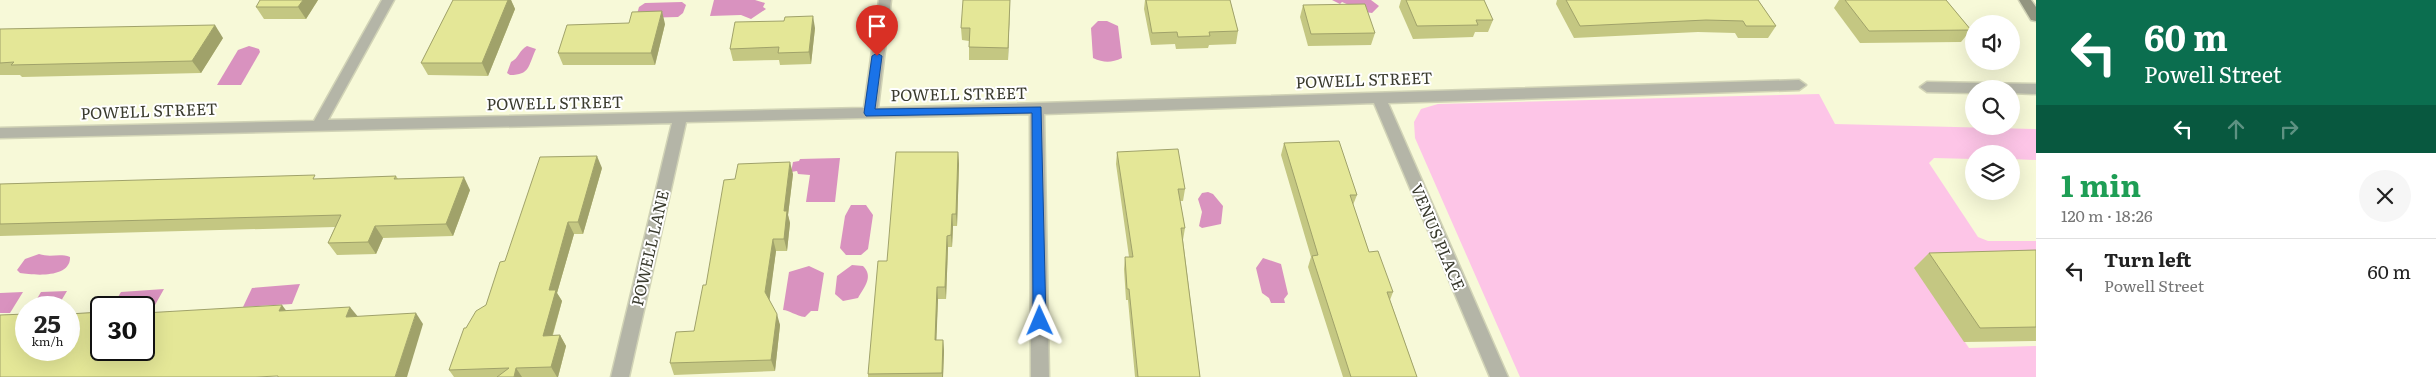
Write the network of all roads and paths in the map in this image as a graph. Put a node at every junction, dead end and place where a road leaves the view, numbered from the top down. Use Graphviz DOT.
graph roads {
  1 [pos="388,0"];
  2 [pos="885,0"];
  3 [pos="2025,0"];
  4 [pos="2036,17"];
  5 [pos="1799,85"];
  6 [pos="1927,87"];
  7 [pos="2036,89"];
  8 [pos="1378,97"];
  9 [pos="1037,110"];
  10 [pos="870,113"];
  11 [pos="680,118"];
  12 [pos="318,124"];
  13 [pos="0,133"];
  14 [pos="620,377"];
  15 [pos="1040,377"];
  16 [pos="1499,377"];
  1 -- 12 [label="street"];
  2 -- 10 [label="street"];
  3 -- 4 [label="street"];
  5 -- 8 [label="street, POWELL STREET"];
  6 -- 7 [label="street"];
  8 -- 9 [label="street, POWELL STREET"];
  8 -- 16 [label="street, VENUS PLACE"];
  9 -- 10 [label="street, POWELL STREET"];
  9 -- 15 [label="street"];
  10 -- 11 [label="street, POWELL STREET"];
  11 -- 12 [label="street, POWELL STREET"];
  11 -- 14 [label="street, POWELL LANE"];
  12 -- 13 [label="street, POWELL STREET"];
}
